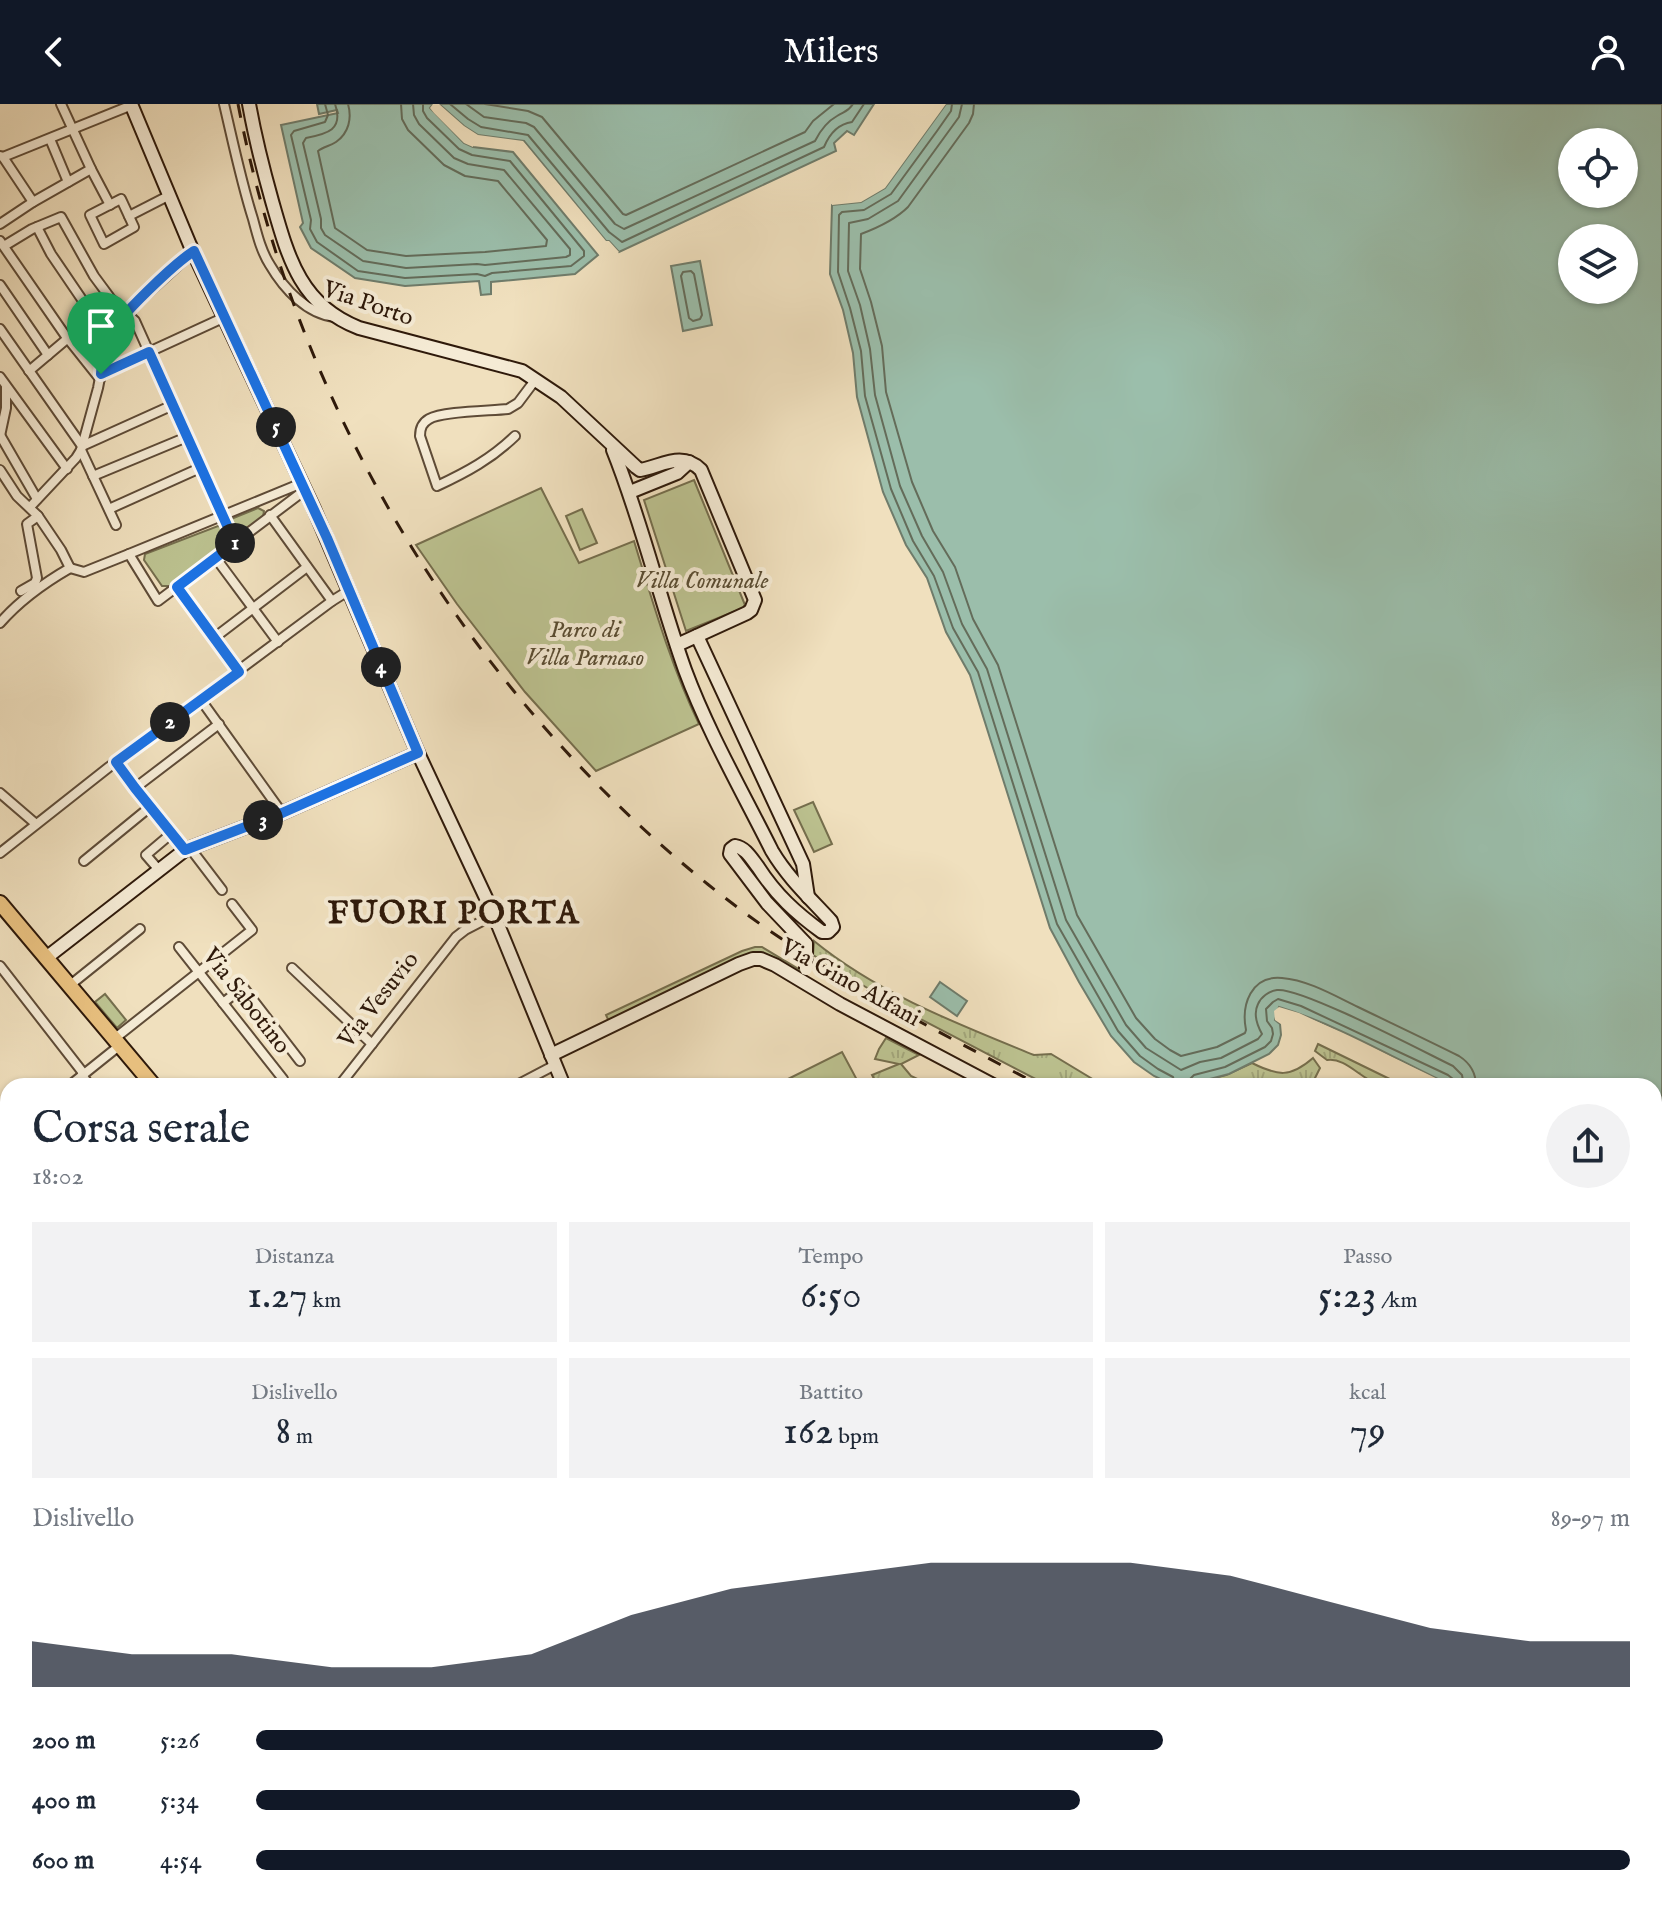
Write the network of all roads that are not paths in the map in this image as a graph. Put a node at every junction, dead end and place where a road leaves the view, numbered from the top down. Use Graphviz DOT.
graph roads {
  1 [pos="61,104"];
  2 [pos="132,104"];
  3 [pos="224,104"];
  4 [pos="249,104"];
  5 [pos="74,130"];
  6 [pos="50,139"];
  7 [pos="2,156"];
  8 [pos="91,169"];
  9 [pos="68,182"];
  10 [pos="170,195"];
  11 [pos="33,202"];
  12 [pos="110,205"];
  13 [pos="129,216"];
  14 [pos="0,224"];
  15 [pos="37,227"];
  16 [pos="2,244"];
  17 [pos="194,251"];
  18 [pos="0,285"];
  19 [pos="303,295"];
  20 [pos="126,313"];
  21 [pos="93,317"];
  22 [pos="225,317"];
  23 [pos="0,329"];
  24 [pos="102,329"];
  25 [pos="67,338"];
  26 [pos="149,352"];
  27 [pos="48,355"];
  28 [pos="29,371"];
  29 [pos="101,376"];
  30 [pos="0,377"];
  31 [pos="536,379"];
  32 [pos="6,387"];
  33 [pos="173,405"];
  34 [pos="0,432"];
  35 [pos="515,436"];
  36 [pos="187,437"];
  37 [pos="610,444"];
  38 [pos="82,448"];
  39 [pos="689,462"];
  40 [pos="200,468"];
  41 [pos="67,469"];
  42 [pos="0,470"];
  43 [pos="93,476"];
  44 [pos="304,487"];
  45 [pos="630,492"];
  46 [pos="37,499"];
  47 [pos="30,507"];
  48 [pos="109,509"];
  49 [pos="270,515"];
  50 [pos="38,516"];
  51 [pos="222,517"];
  52 [pos="116,525"];
  53 [pos="235,543"];
  54 [pos="129,554"];
  55 [pos="215,557"];
  56 [pos="307,567"];
  57 [pos="70,568"];
  58 [pos="177,587"];
  59 [pos="21,591"];
  60 [pos="348,591"];
  61 [pos="332,601"];
  62 [pos="253,609"];
  63 [pos="0,623"];
  64 [pos="697,636"];
  65 [pos="214,638"];
  66 [pos="278,642"];
  67 [pos="677,645"];
  68 [pos="239,672"];
  69 [pos="201,700"];
  70 [pos="219,724"];
  71 [pos="418,753"];
  72 [pos="116,762"];
  73 [pos="756,763"];
  74 [pos="733,774"];
  75 [pos="135,788"];
  76 [pos="0,793"];
  77 [pos="150,807"];
  78 [pos="282,813"];
  79 [pos="36,824"];
  80 [pos="172,833"];
  81 [pos="187,849"];
  82 [pos="0,853"];
  83 [pos="84,861"];
  84 [pos="159,870"];
  85 [pos="222,890"];
  86 [pos="808,897"];
  87 [pos="0,903"];
  88 [pos="232,904"];
  89 [pos="494,915"];
  90 [pos="140,929"];
  91 [pos="179,947"];
  92 [pos="46,958"];
  93 [pos="0,966"];
  94 [pos="292,968"];
  95 [pos="198,972"];
  96 [pos="802,982"];
  97 [pos="69,986"];
  98 [pos="223,1003"];
  99 [pos="116,1043"];
  100 [pos="372,1044"];
  101 [pos="553,1060"];
  102 [pos="300,1061"];
  103 [pos="83,1074"];
  104 [pos="78,1078"];
  105 [pos="85,1078"];
  106 [pos="147,1078"];
  107 [pos="282,1078"];
  108 [pos="345,1078"];
  109 [pos="527,1078"];
  110 [pos="561,1078"];
  111 [pos="980,1078"];
  1 -- 5 [label="street"];
  2 -- 5 [label="street"];
  2 -- 10 [label="street"];
  3 -- 19 [label="street, Via Porto"];
  4 -- 19 [label="street"];
  5 -- 6 [label="street"];
  5 -- 8 [label="street"];
  6 -- 7 [label="street"];
  6 -- 9 [label="street"];
  7 -- 11 [label="street"];
  8 -- 9 [label="street"];
  8 -- 12 [label="street"];
  9 -- 11 [label="street"];
  10 -- 13 [label="street"];
  10 -- 17 [label="street"];
  11 -- 14 [label="street"];
  12 -- 13 [label="street"];
  12 -- 13 [label="street"];
  15 -- 16 [label="street"];
  15 -- 20 [label="street"];
  15 -- 21 [label="street"];
  16 -- 25 [label="street"];
  17 -- 20 [label="street"];
  17 -- 22 [label="street"];
  18 -- 27 [label="street"];
  19 -- 31 [label="street, Via Porto"];
  20 -- 26 [label="street"];
  20 -- 29 [label="street"];
  21 -- 24 [label="street"];
  21 -- 25 [label="street"];
  22 -- 26 [label="street"];
  22 -- 44 [label="street"];
  23 -- 28 [label="street"];
  25 -- 27 [label="street"];
  25 -- 29 [label="street"];
  26 -- 29 [label="street"];
  26 -- 33 [label="street"];
  27 -- 28 [label="street"];
  28 -- 38 [label="street"];
  29 -- 38 [label="street"];
  30 -- 32 [label="street"];
  31 -- 35 [label="street"];
  31 -- 37 [label="street, Via Porto"];
  32 -- 34 [label="street"];
  32 -- 41 [label="street"];
  33 -- 36 [label="street"];
  33 -- 38 [label="street"];
  34 -- 46 [label="street"];
  36 -- 40 [label="street"];
  36 -- 43 [label="street"];
  37 -- 39 [label="street, Via Porto"];
  37 -- 45 [label="street"];
  38 -- 41 [label="street"];
  38 -- 43 [label="street"];
  39 -- 45 [label="street"];
  39 -- 64 [label="street"];
  40 -- 48 [label="street"];
  40 -- 51 [label="street"];
  41 -- 46 [label="street"];
  42 -- 47 [label="street"];
  43 -- 48 [label="street"];
  44 -- 49 [label="street"];
  44 -- 51 [label="street"];
  44 -- 60 [label="street"];
  45 -- 67 [label="street"];
  46 -- 47 [label="street"];
  47 -- 50 [label="street"];
  48 -- 52 [label="street"];
  49 -- 53 [label="street"];
  49 -- 56 [label="street"];
  50 -- 57 [label="street"];
  50 -- 59 [label="street"];
  51 -- 53 [label="street"];
  51 -- 54 [label="street"];
  53 -- 55 [label="street"];
  54 -- 57 [label="street"];
  54 -- 58 [label="street"];
  55 -- 58 [label="street"];
  55 -- 62 [label="street"];
  56 -- 61 [label="street"];
  56 -- 62 [label="street"];
  57 -- 63 [label="street"];
  58 -- 65 [label="street"];
  60 -- 61 [label="street"];
  60 -- 71 [label="street"];
  61 -- 66 [label="street"];
  62 -- 65 [label="street"];
  62 -- 66 [label="street"];
  64 -- 67 [label="street"];
  64 -- 73 [label="street"];
  65 -- 68 [label="street"];
  66 -- 68 [label="street"];
  67 -- 74 [label="street"];
  68 -- 69 [label="street"];
  69 -- 70 [label="street"];
  69 -- 72 [label="street"];
  70 -- 75 [label="street"];
  70 -- 78 [label="street"];
  71 -- 78 [label="street"];
  71 -- 89 [label="street"];
  72 -- 75 [label="street"];
  72 -- 79 [label="street"];
  73 -- 74 [label="street"];
  73 -- 86 [label="street"];
  74 -- 86 [label="street"];
  75 -- 77 [label="street"];
  76 -- 79 [label="street"];
  77 -- 80 [label="street"];
  77 -- 83 [label="street"];
  78 -- 81 [label="street"];
  79 -- 82 [label="street"];
  80 -- 81 [label="street"];
  80 -- 84 [label="street"];
  81 -- 84 [label="street"];
  81 -- 85 [label="street"];
  84 -- 92 [label="street"];
  86 -- 96 [label="street, bridge"];
  87 -- 92 [label="main road"];
  88 -- 95 [label="street"];
  89 -- 100 [label="street, Via Vesuvio"];
  89 -- 101 [label="street"];
  90 -- 97 [label="street"];
  91 -- 95 [label="street, Via Sabotino"];
  92 -- 97 [label="main road"];
  93 -- 103 [label="street"];
  94 -- 100 [label="street"];
  95 -- 98 [label="street, Via Sabotino"];
  95 -- 99 [label="street"];
  96 -- 101 [label="street, Via Gino Alfani"];
  96 -- 111 [label="street, Via Gino Alfani"];
  97 -- 99 [label="main road"];
  98 -- 102 [label="street"];
  98 -- 107 [label="street, Via Sabotino"];
  99 -- 103 [label="street"];
  99 -- 106 [label="main road"];
  100 -- 108 [label="street, Via Vesuvio"];
  101 -- 109 [label="street"];
  101 -- 110 [label="street"];
  103 -- 104 [label="street"];
  103 -- 105 [label="street"];
}
